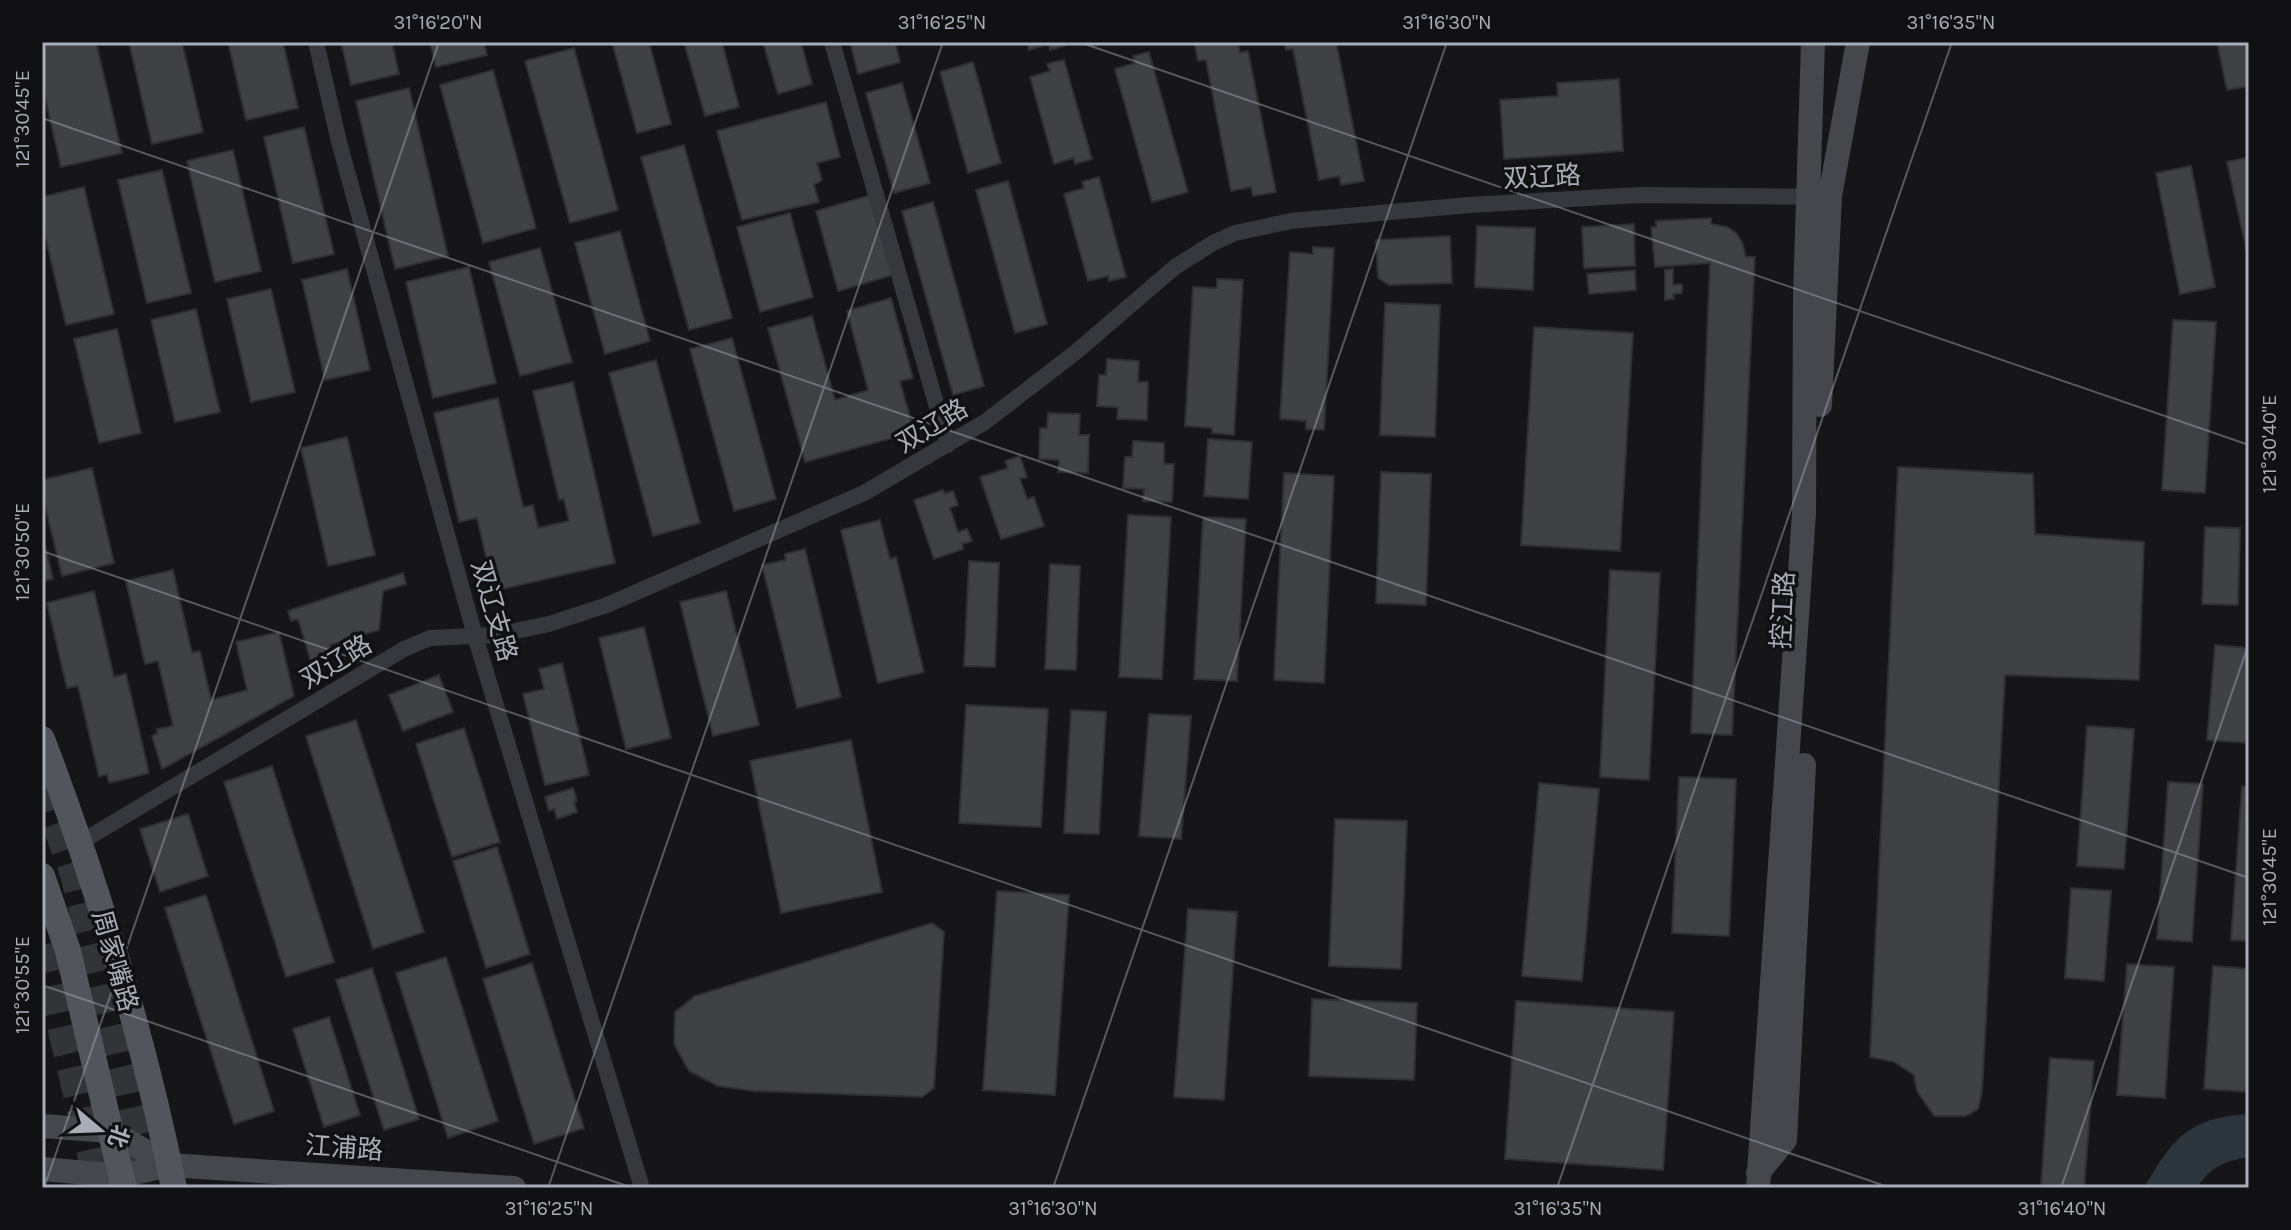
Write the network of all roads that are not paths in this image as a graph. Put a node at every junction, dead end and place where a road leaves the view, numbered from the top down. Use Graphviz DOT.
graph roads {
  1 [pos="316,42"];
  2 [pos="832,42"];
  3 [pos="1813,42"];
  4 [pos="1858,42"];
  5 [pos="1820,197"];
  6 [pos="948,445"];
  7 [pos="475,636"];
  8 [pos="42,739"];
  9 [pos="81,842"];
  10 [pos="42,876"];
  11 [pos="42,1126"];
  12 [pos="111,1131"];
  13 [pos="42,1169"];
  14 [pos="172,1176"];
  15 [pos="1758,1180"];
  16 [pos="122,1182"];
  17 [pos="514,1188"];
  18 [pos="642,1188"];
  1 -- 7 [label="street, 双辽支路"];
  2 -- 6 [label="street"];
  3 -- 5 [label="main road, 控江路"];
  4 -- 5 [label="main road, 控江路"];
  5 -- 6 [label="street, 双辽路"];
  5 -- 15 [label="main road, 控江路"];
  6 -- 7 [label="street, 双辽路"];
  7 -- 9 [label="street, 双辽路"];
  7 -- 18 [label="street, 双辽支路"];
  8 -- 9 [label="main road, 周家嘴路"];
  9 -- 14 [label="main road, 周家嘴路"];
  10 -- 12 [label="main road, 周家嘴路"];
  11 -- 12 [label="main road, 江浦路"];
  12 -- 14 [label="main road, 江浦路"];
  12 -- 16 [label="main road, 周家嘴路"];
  13 -- 16 [label="main road, 江浦路"];
  14 -- 16 [label="main road, 江浦路"];
  14 -- 17 [label="main road, 江浦路"];
}
